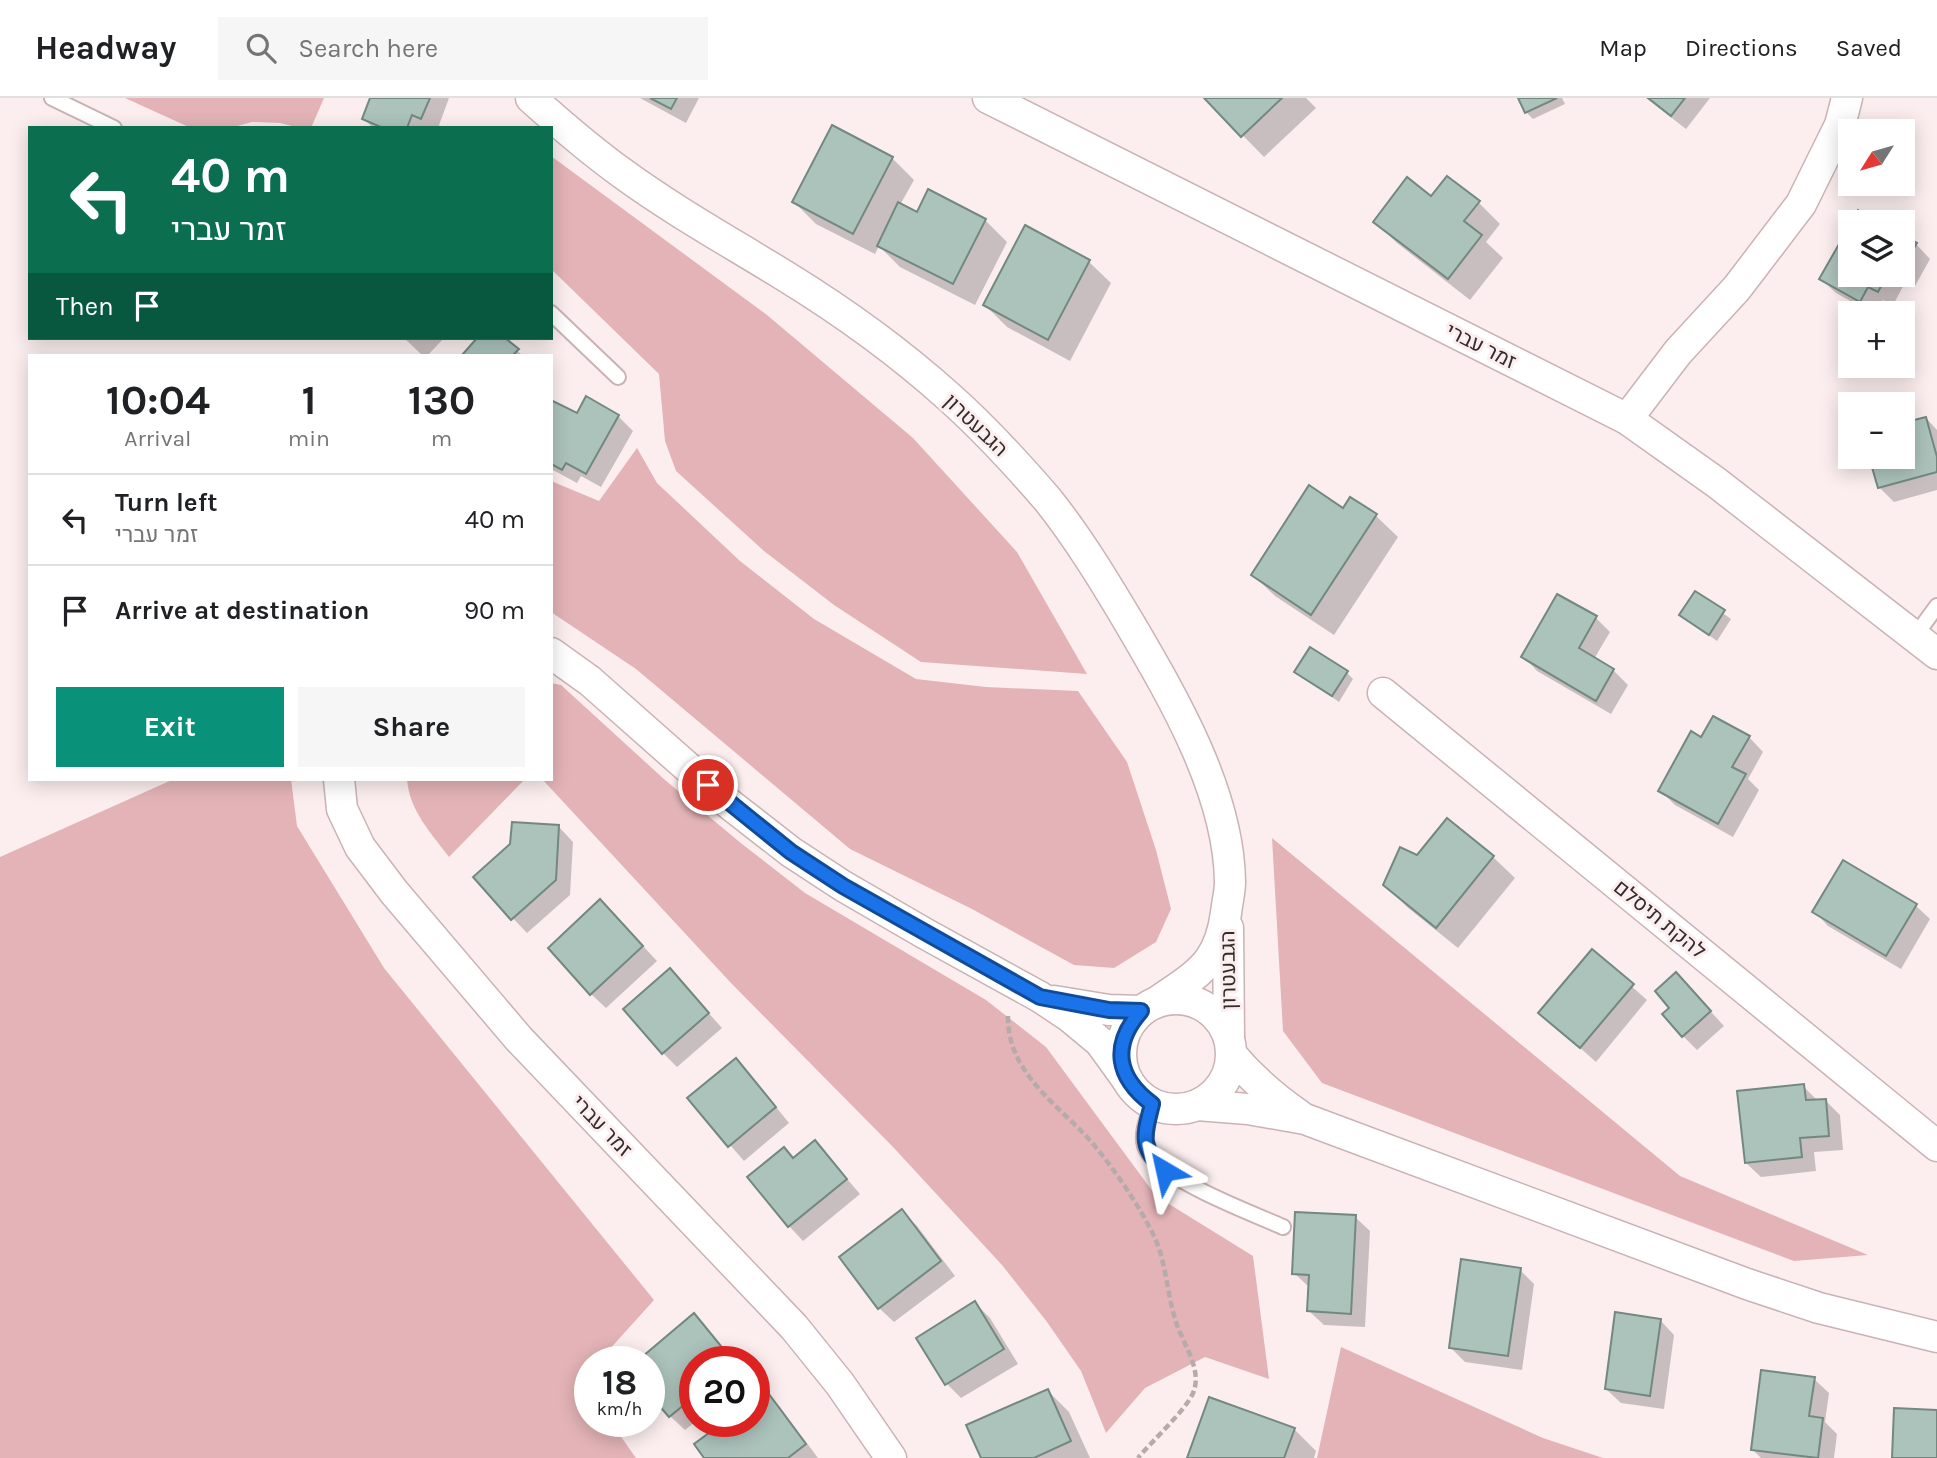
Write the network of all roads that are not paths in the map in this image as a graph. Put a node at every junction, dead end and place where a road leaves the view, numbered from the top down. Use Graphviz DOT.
graph roads {
  1 [pos="52,98"];
  2 [pos="531,98"];
  3 [pos="988,98"];
  4 [pos="1847,98"];
  5 [pos="110,126"];
  6 [pos="553,315"];
  7 [pos="618,377"];
  8 [pos="1627,419"];
  9 [pos="1937,606"];
  10 [pos="1926,645"];
  11 [pos="553,654"];
  12 [pos="1383,693"];
  13 [pos="340,781"];
  14 [pos="1227,903"];
  15 [pos="1040,997"];
  16 [pos="1149,1006"];
  17 [pos="1231,1046"];
  18 [pos="1126,1077"];
  19 [pos="1152,1104"];
  20 [pos="1197,1105"];
  21 [pos="1305,1119"];
  22 [pos="1937,1146"];
  23 [pos="1283,1227"];
  24 [pos="1937,1337"];
  25 [pos="891,1458"];
  1 -- 5 [label="lane"];
  2 -- 14 [label="street, הגבעטרון"];
  3 -- 8 [label="street, זמר עברי"];
  4 -- 8 [label="street"];
  6 -- 7 [label="lane"];
  8 -- 10 [label="street, זמר עברי"];
  9 -- 10 [label="lane"];
  11 -- 15 [label="street"];
  12 -- 22 [label="street, להקת תיסלם"];
  13 -- 25 [label="street, זמר עברי"];
  14 -- 16 [label="street, הגבעטרון"];
  14 -- 17 [label="street, הגבעטרון"];
  15 -- 16 [label="street"];
  15 -- 18 [label="street"];
  16 -- 17 [label="street"];
  16 -- 18 [label="street"];
  17 -- 20 [label="street"];
  17 -- 21 [label="street"];
  18 -- 19 [label="street"];
  19 -- 20 [label="street"];
  19 -- 23 [label="lane"];
  20 -- 21 [label="street"];
  21 -- 24 [label="street"];
}
